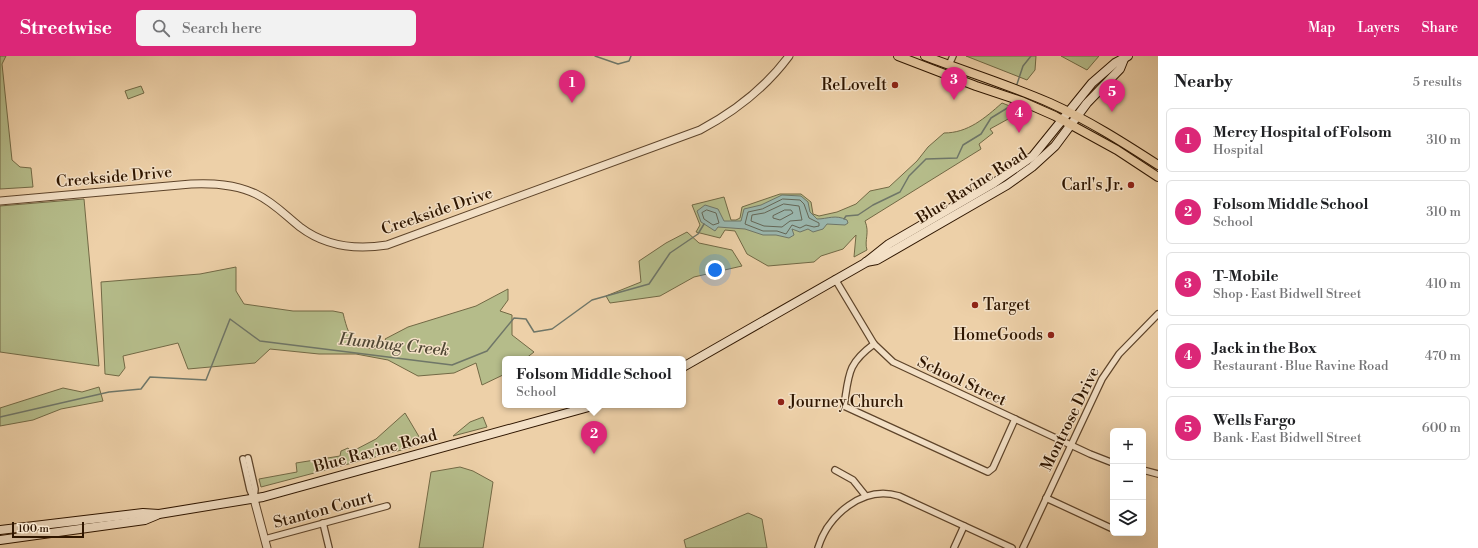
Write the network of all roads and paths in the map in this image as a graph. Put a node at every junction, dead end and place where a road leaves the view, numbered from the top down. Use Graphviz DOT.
graph roads {
  1 [pos="789,56"];
  2 [pos="898,56"];
  3 [pos="912,56"];
  4 [pos="925,56"];
  5 [pos="953,56"];
  6 [pos="1126,58"];
  7 [pos="946,61"];
  8 [pos="943,73"];
  9 [pos="1007,86"];
  10 [pos="1068,112"];
  11 [pos="1077,116"];
  12 [pos="1062,120"];
  13 [pos="1071,125"];
  14 [pos="1119,152"];
  15 [pos="1157,165"];
  16 [pos="1157,175"];
  17 [pos="1005,176"];
  18 [pos="989,195"];
  19 [pos="0,200"];
  20 [pos="911,231"];
  21 [pos="888,253"];
  22 [pos="865,262"];
  23 [pos="836,279"];
  24 [pos="1158,314"];
  25 [pos="874,344"];
  26 [pos="686,365"];
  27 [pos="585,408"];
  28 [pos="1014,419"];
  29 [pos="1070,445"];
  30 [pos="245,459"];
  31 [pos="1110,462"];
  32 [pos="835,470"];
  33 [pos="1146,471"];
  34 [pos="1158,474"];
  35 [pos="865,495"];
  36 [pos="1046,498"];
  37 [pos="254,499"];
  38 [pos="387,506"];
  39 [pos="159,514"];
  40 [pos="322,523"];
  41 [pos="964,526"];
  42 [pos="0,529"];
  43 [pos="1110,529"];
  44 [pos="265,539"];
  45 [pos="0,540"];
  46 [pos="267,548"];
  47 [pos="329,548"];
  48 [pos="818,548"];
  49 [pos="954,548"];
  50 [pos="1012,548"];
  51 [pos="1023,548"];
  1 -- 19 [label="street, Creekside Drive"];
  2 -- 8 [label="main road"];
  3 -- 7 [label="main road"];
  4 -- 7 [label="main road"];
  5 -- 7 [label="street"];
  6 -- 10 [label="main road, Blue Ravine Road"];
  6 -- 11 [label="main road, Blue Ravine Road"];
  7 -- 9 [label="main road"];
  8 -- 9 [label="main road"];
  8 -- 12 [label="main road"];
  9 -- 10 [label="main road"];
  10 -- 11 [label="main road"];
  10 -- 12 [label="main road, Blue Ravine Road"];
  11 -- 13 [label="main road, Blue Ravine Road"];
  11 -- 15 [label="main road"];
  12 -- 13 [label="main road"];
  12 -- 17 [label="main road, Blue Ravine Road"];
  13 -- 14 [label="main road"];
  13 -- 18 [label="main road, Blue Ravine Road"];
  14 -- 15 [label="main road"];
  14 -- 16 [label="main road"];
  17 -- 18 [label="main road"];
  17 -- 20 [label="main road, Blue Ravine Road"];
  18 -- 21 [label="main road, Blue Ravine Road"];
  20 -- 21 [label="main road"];
  20 -- 22 [label="main road, Blue Ravine Road"];
  21 -- 22 [label="main road, Blue Ravine Road"];
  22 -- 23 [label="main road, Blue Ravine Road"];
  23 -- 25 [label="street, School Street"];
  23 -- 26 [label="main road, Blue Ravine Road"];
  24 -- 29 [label="street, Montrose Drive"];
  25 -- 28 [label="street, School Street"];
  25 -- 28 [label="street"];
  27 -- 37 [label="main road, Blue Ravine Road"];
  28 -- 29 [label="street, School Street"];
  29 -- 31 [label="street, School Street"];
  29 -- 36 [label="street, Montrose Drive"];
  30 -- 37 [label="street"];
  32 -- 35 [label="street"];
  33 -- 34 [label="street"];
  35 -- 41 [label="street"];
  35 -- 48 [label="street"];
  36 -- 43 [label="street"];
  36 -- 51 [label="street, Montrose Drive"];
  37 -- 39 [label="main road, Blue Ravine Road"];
  37 -- 44 [label="street"];
  38 -- 40 [label="street, Stanton Court"];
  39 -- 42 [label="main road, Blue Ravine Road"];
  39 -- 45 [label="main road, Blue Ravine Road"];
  40 -- 44 [label="street, Stanton Court"];
  40 -- 47 [label="street"];
  41 -- 49 [label="street"];
  41 -- 50 [label="street"];
  44 -- 46 [label="street"];
}
